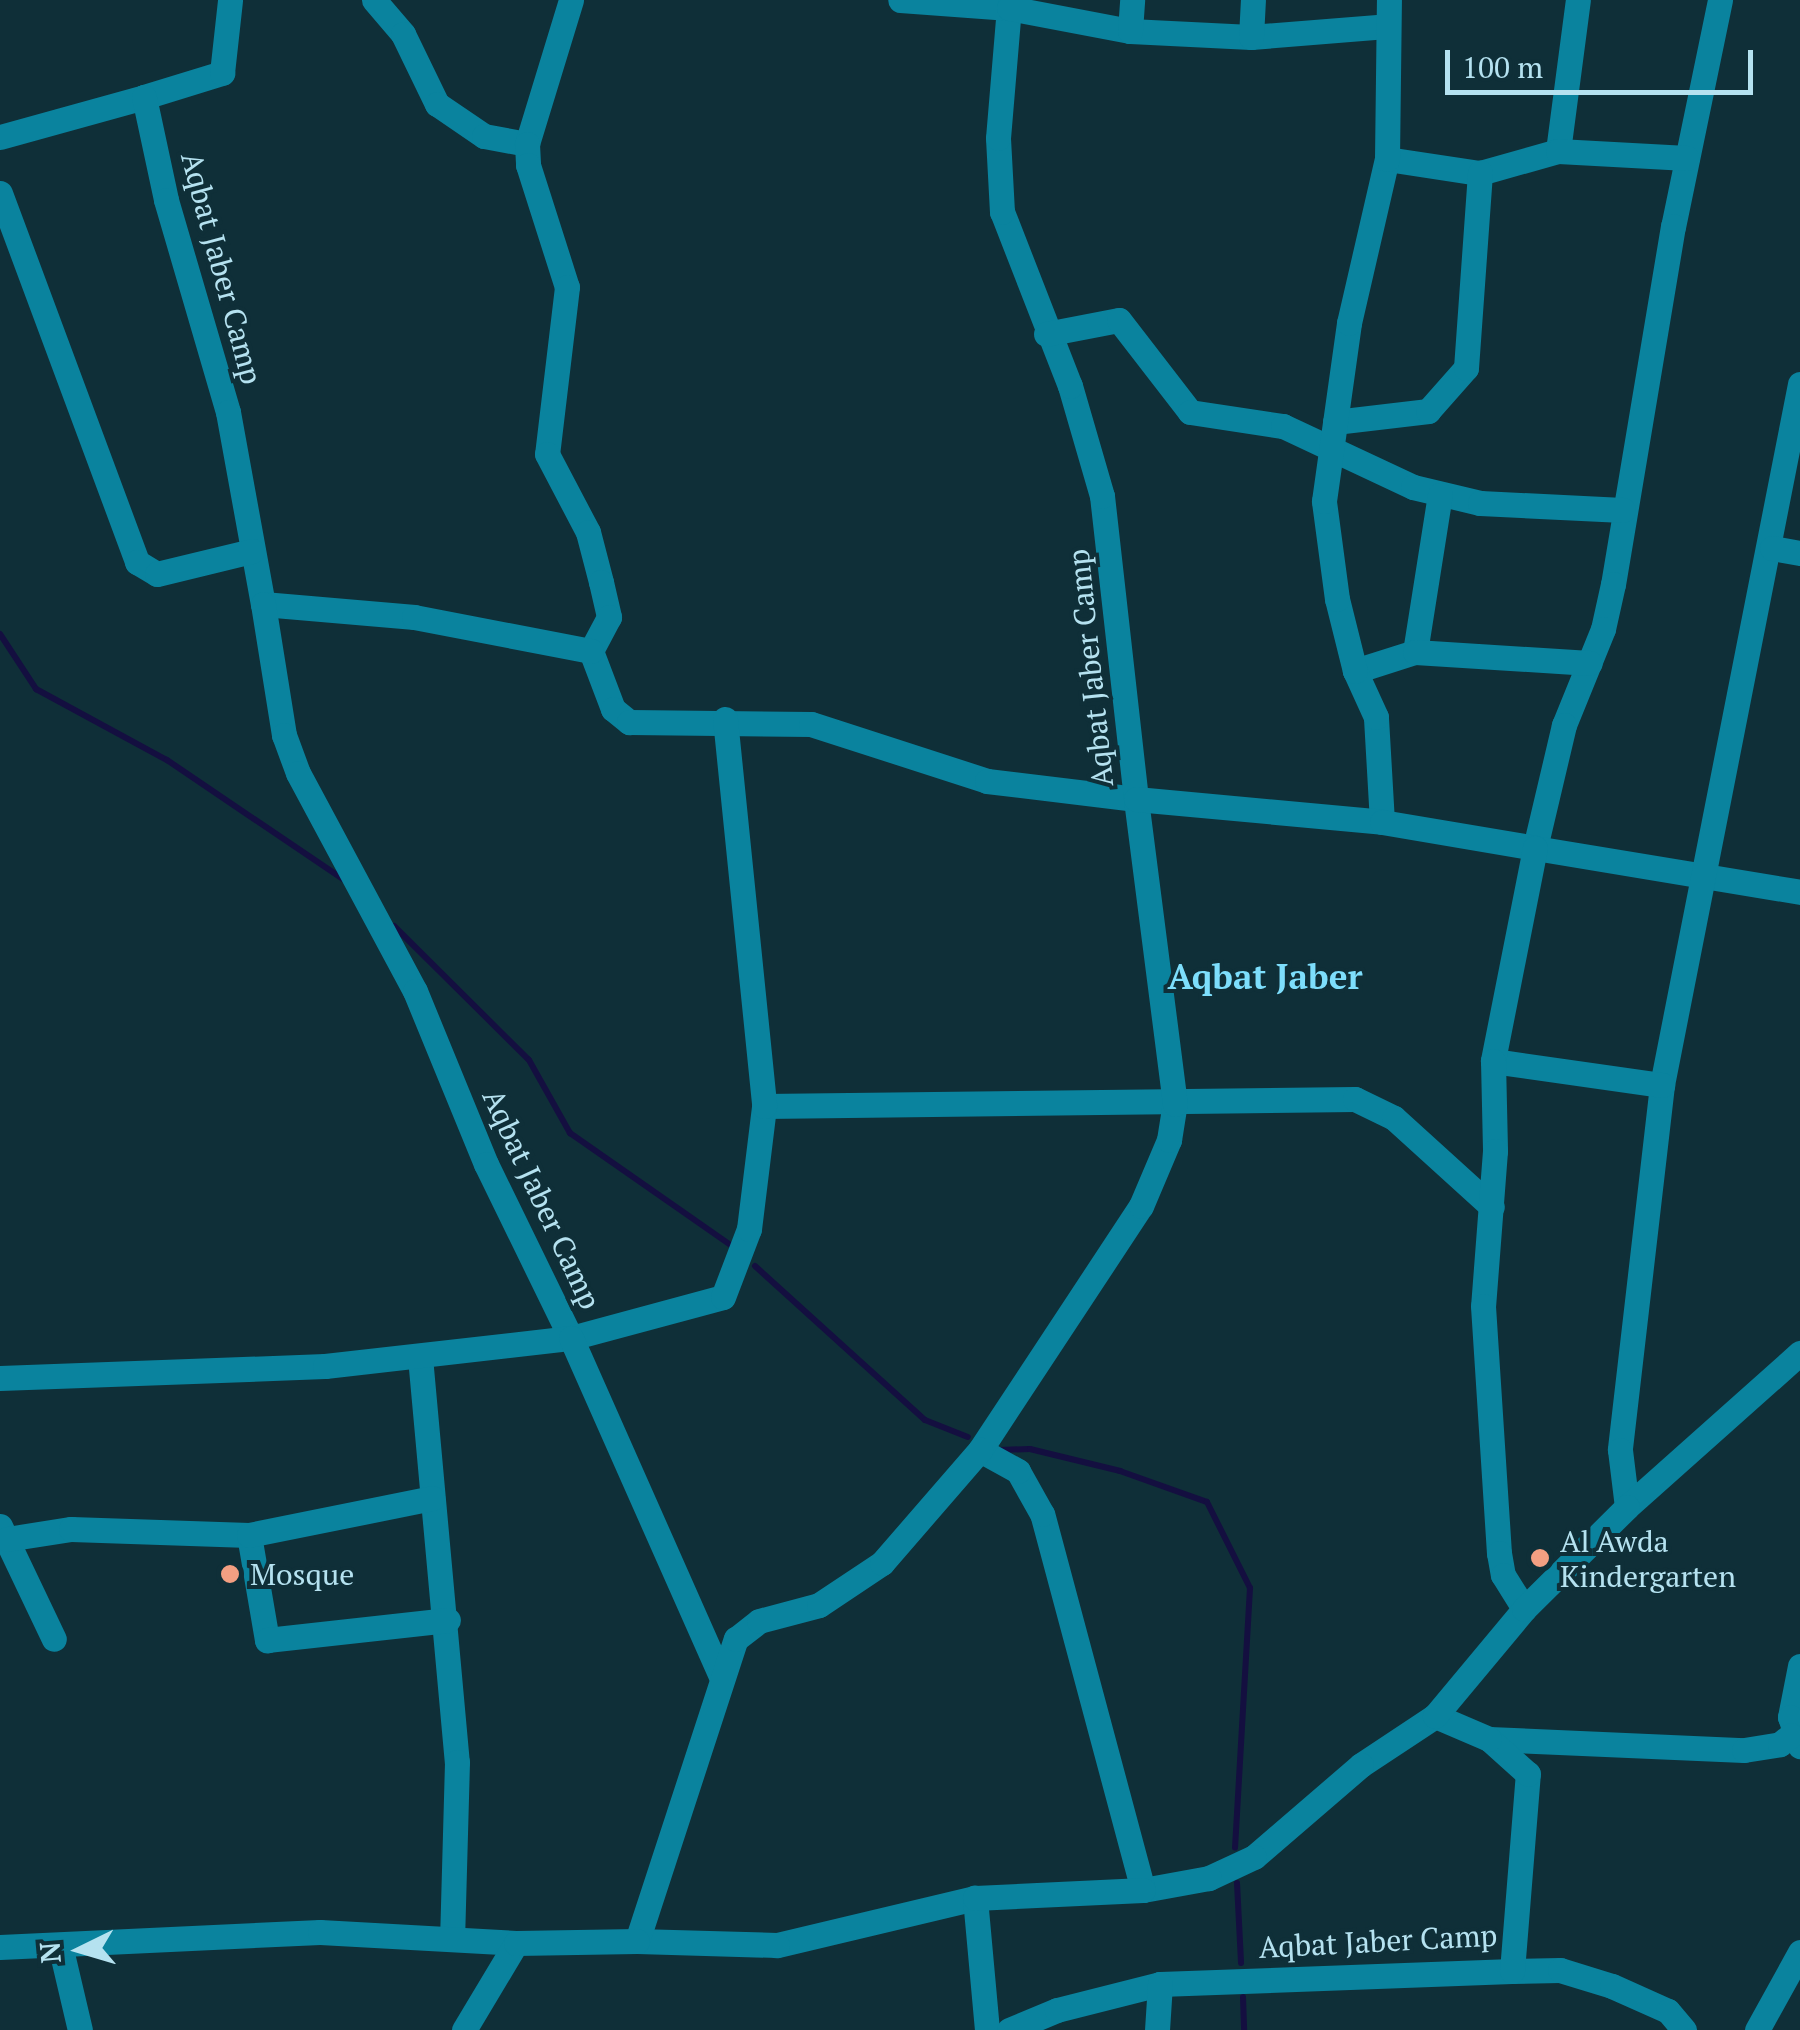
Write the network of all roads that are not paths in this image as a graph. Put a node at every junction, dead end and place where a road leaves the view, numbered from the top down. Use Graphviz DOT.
graph roads {
  1 [pos="230,0"];
  2 [pos="374,0"];
  3 [pos="571,0"];
  4 [pos="900,0"];
  5 [pos="1132,0"];
  6 [pos="1253,0"];
  7 [pos="1578,0"];
  8 [pos="1720,0"];
  9 [pos="1010,4"];
  10 [pos="1388,13"];
  11 [pos="1130,31"];
  12 [pos="1250,36"];
  13 [pos="144,96"];
  14 [pos="0,136"];
  15 [pos="527,144"];
  16 [pos="1558,151"];
  17 [pos="1687,158"];
  18 [pos="1388,159"];
  19 [pos="1480,172"];
  20 [pos="0,193"];
  21 [pos="1046,334"];
  22 [pos="1800,384"];
  23 [pos="1331,434"];
  24 [pos="1440,495"];
  25 [pos="1623,510"];
  26 [pos="1772,548"];
  27 [pos="252,550"];
  28 [pos="1800,553"];
  29 [pos="264,604"];
  30 [pos="591,650"];
  31 [pos="1415,652"];
  32 [pos="1590,663"];
  33 [pos="1355,671"];
  34 [pos="725,720"];
  35 [pos="1136,799"];
  36 [pos="1382,822"];
  37 [pos="1535,848"];
  38 [pos="1706,875"];
  39 [pos="1800,892"];
  40 [pos="1494,1061"];
  41 [pos="1662,1084"];
  42 [pos="1174,1104"];
  43 [pos="764,1106"];
  44 [pos="1492,1207"];
  45 [pos="571,1338"];
  46 [pos="1800,1353"];
  47 [pos="420,1357"];
  48 [pos="0,1378"];
  49 [pos="980,1450"];
  50 [pos="432,1498"];
  51 [pos="1627,1507"];
  52 [pos="3,1532"];
  53 [pos="249,1535"];
  54 [pos="1524,1609"];
  55 [pos="696,1612"];
  56 [pos="448,1620"];
  57 [pos="744,1631"];
  58 [pos="54,1639"];
  59 [pos="1800,1666"];
  60 [pos="721,1676"];
  61 [pos="1436,1716"];
  62 [pos="1490,1738"];
  63 [pos="1796,1741"];
  64 [pos="1143,1890"];
  65 [pos="974,1898"];
  66 [pos="452,1938"];
  67 [pos="638,1941"];
  68 [pos="516,1943"];
  69 [pos="60,1945"];
  70 [pos="0,1947"];
  71 [pos="1800,1952"];
  72 [pos="1512,1971"];
  73 [pos="1160,1984"];
  74 [pos="80,2030"];
  75 [pos="464,2030"];
  76 [pos="988,2030"];
  77 [pos="1010,2030"];
  78 [pos="1157,2030"];
  79 [pos="1684,2030"];
  80 [pos="1757,2030"];
  1 -- 13 [label="street"];
  2 -- 15 [label="street"];
  3 -- 15 [label="street"];
  4 -- 9 [label="street"];
  5 -- 11 [label="street"];
  6 -- 12 [label="street"];
  7 -- 16 [label="street"];
  8 -- 17 [label="street"];
  9 -- 11 [label="street"];
  9 -- 21 [label="street, Aqbat Jaber Camp"];
  10 -- 12 [label="street"];
  10 -- 18 [label="street"];
  11 -- 12 [label="street"];
  13 -- 14 [label="street"];
  13 -- 27 [label="street, Aqbat Jaber Camp"];
  15 -- 30 [label="street"];
  16 -- 17 [label="street"];
  16 -- 19 [label="street"];
  17 -- 25 [label="street"];
  18 -- 19 [label="street"];
  18 -- 23 [label="street"];
  19 -- 23 [label="street"];
  20 -- 27 [label="street"];
  21 -- 23 [label="street"];
  21 -- 35 [label="street, Aqbat Jaber Camp"];
  22 -- 26 [label="street"];
  23 -- 24 [label="street"];
  23 -- 33 [label="street"];
  24 -- 25 [label="street"];
  24 -- 31 [label="street"];
  25 -- 32 [label="street"];
  26 -- 28 [label="street"];
  26 -- 38 [label="street"];
  27 -- 29 [label="street, Aqbat Jaber Camp"];
  29 -- 30 [label="street"];
  29 -- 45 [label="street, Aqbat Jaber Camp"];
  30 -- 34 [label="street, Aqbat Jaber Camp"];
  31 -- 32 [label="street"];
  31 -- 33 [label="street"];
  32 -- 37 [label="street"];
  33 -- 36 [label="street"];
  34 -- 35 [label="street, Aqbat Jaber Camp"];
  34 -- 43 [label="street"];
  35 -- 36 [label="street"];
  35 -- 42 [label="street"];
  36 -- 37 [label="street"];
  37 -- 38 [label="street"];
  37 -- 40 [label="street"];
  38 -- 39 [label="street"];
  38 -- 41 [label="street"];
  40 -- 41 [label="street"];
  40 -- 44 [label="street"];
  41 -- 51 [label="street"];
  42 -- 43 [label="street"];
  42 -- 44 [label="street"];
  42 -- 49 [label="street"];
  43 -- 45 [label="street, Aqbat Jaber Camp"];
  44 -- 54 [label="street"];
  45 -- 47 [label="street"];
  45 -- 55 [label="street"];
  46 -- 51 [label="street"];
  47 -- 48 [label="street"];
  47 -- 50 [label="street"];
  49 -- 57 [label="street"];
  49 -- 64 [label="street"];
  50 -- 53 [label="street"];
  50 -- 56 [label="street"];
  51 -- 54 [label="street"];
  52 -- 53 [label="street"];
  52 -- 58 [label="street"];
  53 -- 56 [label="street"];
  54 -- 61 [label="street"];
  55 -- 57 [label="street"];
  55 -- 60 [label="street"];
  56 -- 66 [label="street"];
  57 -- 60 [label="street"];
  59 -- 63 [label="street"];
  60 -- 67 [label="street"];
  61 -- 62 [label="street, Aqbat Jaber Camp"];
  61 -- 64 [label="street"];
  62 -- 63 [label="street"];
  62 -- 72 [label="street, Aqbat Jaber Camp"];
  64 -- 65 [label="street"];
  65 -- 67 [label="street"];
  65 -- 76 [label="street"];
  66 -- 68 [label="street"];
  66 -- 69 [label="street"];
  67 -- 68 [label="street"];
  68 -- 75 [label="street"];
  69 -- 70 [label="street"];
  69 -- 74 [label="street"];
  71 -- 80 [label="street"];
  72 -- 73 [label="street, Aqbat Jaber Camp"];
  72 -- 79 [label="street"];
  73 -- 77 [label="street, Aqbat Jaber Camp"];
  73 -- 78 [label="street"];
}
